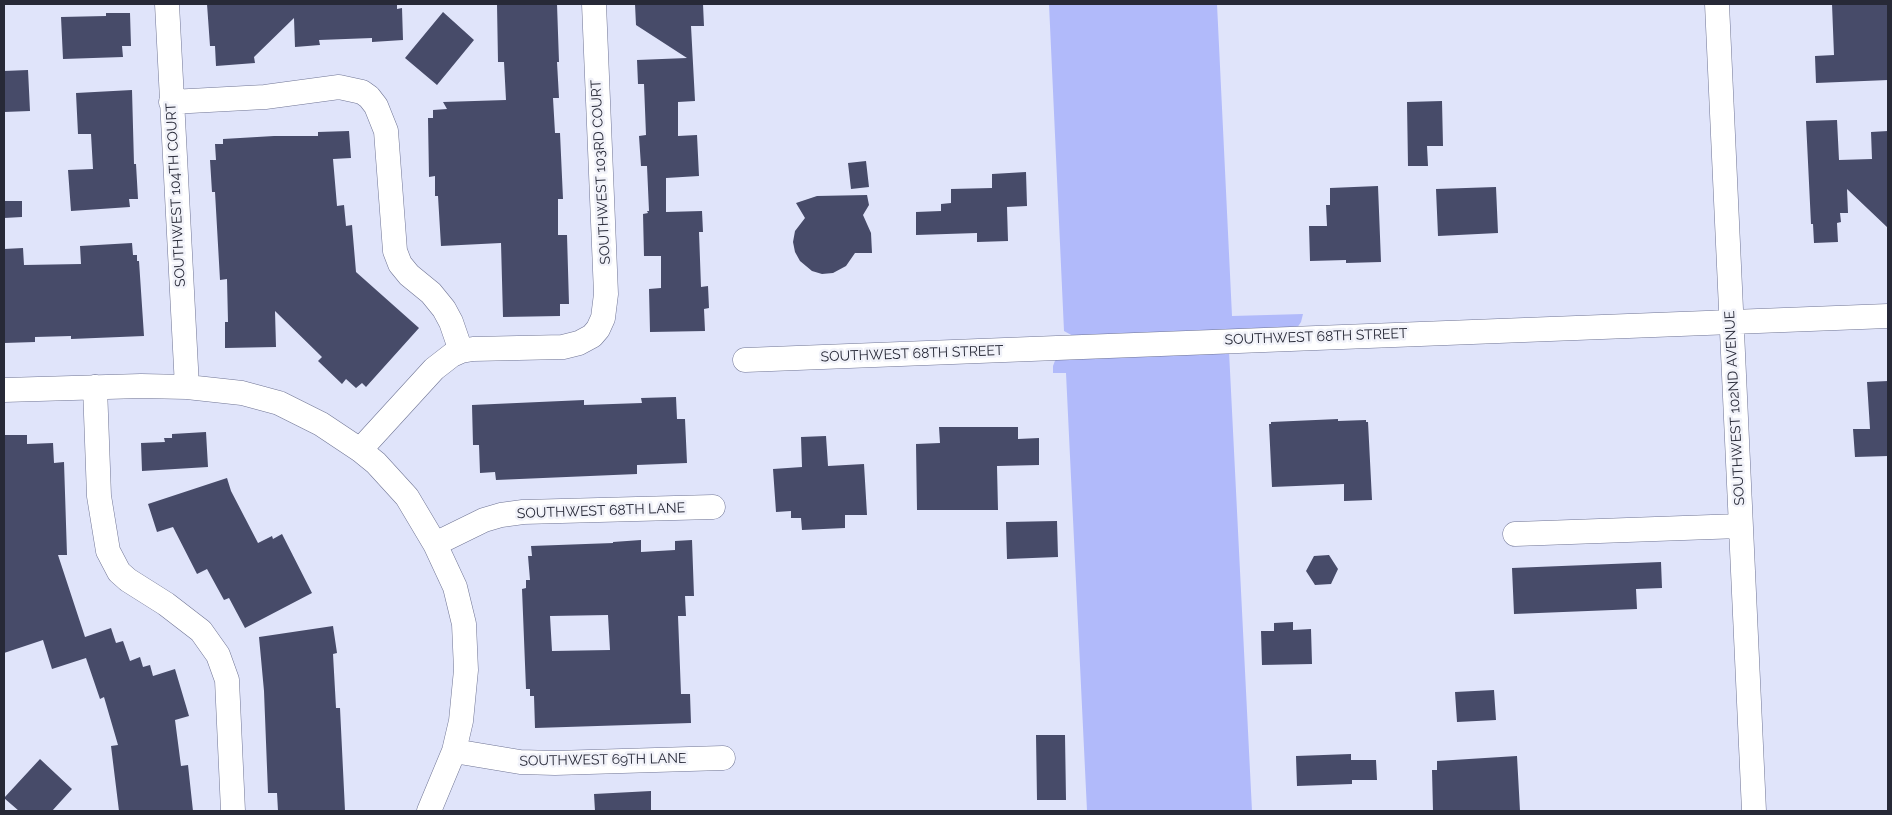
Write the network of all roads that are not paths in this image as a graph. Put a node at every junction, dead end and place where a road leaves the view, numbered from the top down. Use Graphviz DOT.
graph roads {
  1 [pos="166,4"];
  2 [pos="594,4"];
  3 [pos="1717,4"];
  4 [pos="171,102"];
  5 [pos="1888,316"];
  6 [pos="1731,322"];
  7 [pos="461,350"];
  8 [pos="745,360"];
  9 [pos="94,387"];
  10 [pos="187,387"];
  11 [pos="4,390"];
  12 [pos="360,450"];
  13 [pos="713,507"];
  14 [pos="1740,526"];
  15 [pos="1515,534"];
  16 [pos="435,544"];
  17 [pos="454,751"];
  18 [pos="723,758"];
  19 [pos="233,811"];
  20 [pos="429,811"];
  21 [pos="1754,811"];
  1 -- 4 [label="street, SOUTHWEST 104TH COURT"];
  2 -- 7 [label="street, SOUTHWEST 103RD COURT"];
  3 -- 6 [label="street, SOUTHWEST 102ND AVENUE"];
  4 -- 7 [label="street"];
  4 -- 10 [label="street, SOUTHWEST 104TH COURT"];
  5 -- 6 [label="street, SOUTHWEST 68TH STREET"];
  6 -- 8 [label="street, SOUTHWEST 68TH STREET"];
  6 -- 14 [label="street, SOUTHWEST 102ND AVENUE"];
  7 -- 12 [label="street"];
  9 -- 10 [label="street"];
  9 -- 11 [label="street"];
  9 -- 19 [label="street"];
  10 -- 12 [label="street"];
  12 -- 16 [label="street"];
  13 -- 16 [label="street, SOUTHWEST 68TH LANE"];
  14 -- 15 [label="street"];
  14 -- 21 [label="street, SOUTHWEST 102ND AVENUE"];
  16 -- 17 [label="street"];
  17 -- 18 [label="street, SOUTHWEST 69TH LANE"];
  17 -- 20 [label="street"];
}
